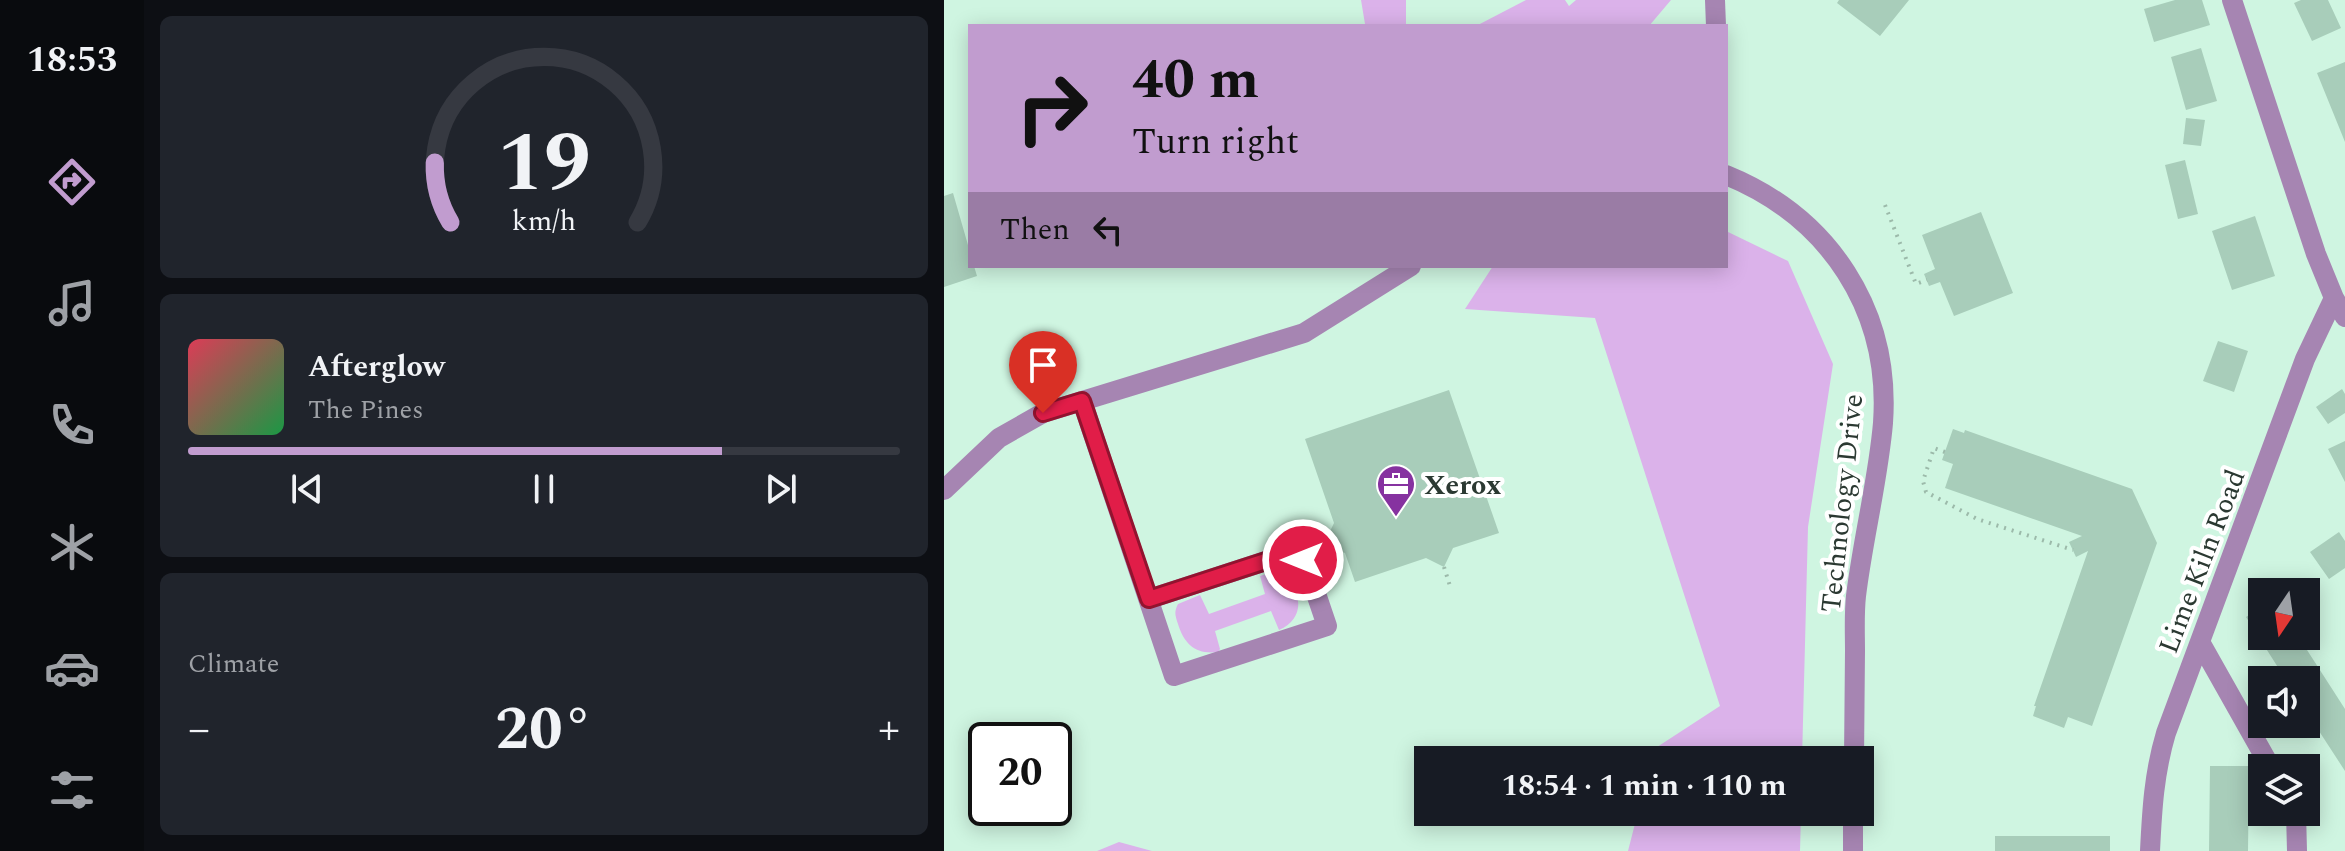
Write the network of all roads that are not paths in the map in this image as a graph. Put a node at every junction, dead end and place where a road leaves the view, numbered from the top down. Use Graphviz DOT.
graph roads {
  1 [pos="1715,0"];
  2 [pos="2232,0"];
  3 [pos="1716,24"];
  4 [pos="1728,176"];
  5 [pos="1408,268"];
  6 [pos="2334,298"];
  7 [pos="2345,317"];
  8 [pos="1082,401"];
  9 [pos="944,490"];
  10 [pos="1149,599"];
  11 [pos="2200,642"];
  12 [pos="1854,746"];
  13 [pos="2263,754"];
  14 [pos="1853,826"];
  15 [pos="2296,826"];
  16 [pos="1853,851"];
  17 [pos="2150,851"];
  18 [pos="2297,851"];
  1 -- 3 [label="street"];
  2 -- 6 [label="street"];
  4 -- 12 [label="street, Technology Drive"];
  5 -- 8 [label="street"];
  6 -- 7 [label="street"];
  6 -- 11 [label="street, Lime Kiln Road"];
  8 -- 9 [label="street"];
  8 -- 10 [label="street"];
  10 -- 10 [label="street"];
  11 -- 13 [label="street"];
  11 -- 17 [label="street, Lime Kiln Road"];
  14 -- 16 [label="street"];
  15 -- 18 [label="street"];
}
